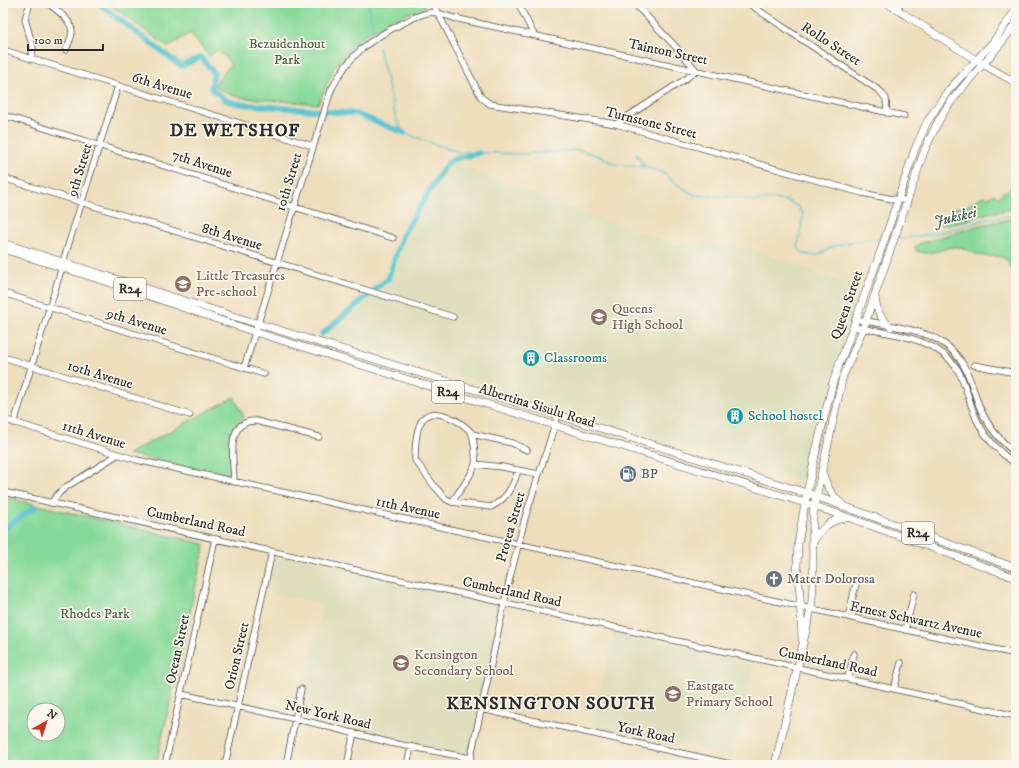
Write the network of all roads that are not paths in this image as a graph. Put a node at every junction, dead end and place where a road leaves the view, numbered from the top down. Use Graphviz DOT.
graph roads {
  1 [pos="30,3"];
  2 [pos="48,3"];
  3 [pos="432,3"];
  4 [pos="518,3"];
  5 [pos="634,3"];
  6 [pos="748,3"];
  7 [pos="887,3"];
  8 [pos="899,6"];
  9 [pos="1016,10"];
  10 [pos="438,13"];
  11 [pos="1016,23"];
  12 [pos="534,35"];
  13 [pos="3,50"];
  14 [pos="66,50"];
  15 [pos="31,59"];
  16 [pos="976,60"];
  17 [pos="983,64"];
  18 [pos="696,70"];
  19 [pos="999,74"];
  20 [pos="972,78"];
  21 [pos="1016,82"];
  22 [pos="118,86"];
  23 [pos="887,113"];
  24 [pos="3,114"];
  25 [pos="904,116"];
  26 [pos="616,124"];
  27 [pos="100,145"];
  28 [pos="313,146"];
  29 [pos="3,178"];
  30 [pos="897,200"];
  31 [pos="907,200"];
  32 [pos="82,203"];
  33 [pos="294,206"];
  34 [pos="392,238"];
  35 [pos="3,243"];
  36 [pos="3,249"];
  37 [pos="276,263"];
  38 [pos="63,265"];
  39 [pos="875,292"];
  40 [pos="3,293"];
  41 [pos="49,308"];
  42 [pos="453,317"];
  43 [pos="855,319"];
  44 [pos="866,321"];
  45 [pos="258,324"];
  46 [pos="891,326"];
  47 [pos="853,328"];
  48 [pos="862,329"];
  49 [pos="255,332"];
  50 [pos="3,358"];
  51 [pos="974,364"];
  52 [pos="32,366"];
  53 [pos="244,368"];
  54 [pos="1016,373"];
  55 [pos="264,374"];
  56 [pos="190,415"];
  57 [pos="558,415"];
  58 [pos="3,420"];
  59 [pos="14,423"];
  60 [pos="555,425"];
  61 [pos="472,434"];
  62 [pos="319,437"];
  63 [pos="527,450"];
  64 [pos="1016,454"];
  65 [pos="117,455"];
  66 [pos="475,464"];
  67 [pos="1016,464"];
  68 [pos="518,470"];
  69 [pos="822,470"];
  70 [pos="539,474"];
  71 [pos="234,482"];
  72 [pos="3,492"];
  73 [pos="807,493"];
  74 [pos="816,496"];
  75 [pos="452,502"];
  76 [pos="51,503"];
  77 [pos="805,503"];
  78 [pos="814,506"];
  79 [pos="848,509"];
  80 [pos="850,518"];
  81 [pos="215,539"];
  82 [pos="519,544"];
  83 [pos="812,544"];
  84 [pos="272,552"];
  85 [pos="1016,568"];
  86 [pos="1016,578"];
  87 [pos="857,580"];
  88 [pos="914,594"];
  89 [pos="505,602"];
  90 [pos="800,607"];
  91 [pos="811,609"];
  92 [pos="848,617"];
  93 [pos="905,630"];
  94 [pos="802,644"];
  95 [pos="854,654"];
  96 [pos="1016,654"];
  97 [pos="901,663"];
  98 [pos="797,667"];
  99 [pos="848,678"];
  100 [pos="894,688"];
  101 [pos="301,689"];
  102 [pos="181,694"];
  103 [pos="238,707"];
  104 [pos="481,709"];
  105 [pos="1016,716"];
  106 [pos="296,719"];
  107 [pos="354,733"];
  108 [pos="411,747"];
  109 [pos="470,758"];
  110 [pos="165,765"];
  111 [pos="225,765"];
  112 [pos="286,765"];
  113 [pos="346,765"];
  114 [pos="407,765"];
  115 [pos="469,765"];
  116 [pos="735,765"];
  117 [pos="775,765"];
  1 -- 15 [label="street"];
  2 -- 14 [label="street"];
  3 -- 10 [label="street"];
  4 -- 12 [label="street"];
  5 -- 18 [label="street"];
  6 -- 23 [label="street, Rollo Street"];
  7 -- 8 [label="main road"];
  8 -- 16 [label="main road"];
  9 -- 16 [label="main road, Queen Street"];
  10 -- 12 [label="street, Tainton Street"];
  10 -- 26 [label="street, Turnstone Street"];
  10 -- 28 [label="street, 10th Street"];
  11 -- 17 [label="main road, Queen Street"];
  12 -- 18 [label="street, Tainton Street"];
  13 -- 15 [label="street, 6th Avenue"];
  15 -- 22 [label="street, 6th Avenue"];
  16 -- 17 [label="main road"];
  16 -- 30 [label="main road, Queen Street"];
  17 -- 19 [label="main road"];
  17 -- 20 [label="main road, Queen Street"];
  18 -- 23 [label="street, Tainton Street"];
  18 -- 26 [label="street"];
  19 -- 20 [label="main road"];
  19 -- 21 [label="main road"];
  20 -- 31 [label="main road, Queen Street"];
  22 -- 27 [label="street, 9th Street"];
  22 -- 28 [label="street, 6th Avenue"];
  23 -- 25 [label="street, Tainton Street"];
  24 -- 27 [label="street, 7th Avenue"];
  26 -- 30 [label="street, Turnstone Street"];
  27 -- 32 [label="street, 9th Street"];
  27 -- 33 [label="street, 7th Avenue"];
  28 -- 33 [label="street, 10th Street"];
  29 -- 32 [label="street, 8th Avenue"];
  30 -- 31 [label="street, Turnstone Street"];
  30 -- 43 [label="main road, Queen Street"];
  31 -- 39 [label="main road, Queen Street"];
  32 -- 37 [label="street, 8th Avenue"];
  32 -- 38 [label="street, 9th Street"];
  33 -- 34 [label="street, 7th Avenue"];
  33 -- 37 [label="street, 10th Street"];
  35 -- 38 [label="main road, Albertina Sisulu Road / R24"];
  36 -- 38 [label="main road, Albertina Sisulu Road / R24"];
  37 -- 42 [label="street, 8th Avenue"];
  37 -- 45 [label="street, 10th Street"];
  38 -- 41 [label="street, 9th Street"];
  38 -- 45 [label="main road, Albertina Sisulu Road / R24"];
  38 -- 49 [label="main road, Albertina Sisulu Road / R24"];
  39 -- 44 [label="main road, Queen Street"];
  39 -- 46 [label="main road"];
  40 -- 41 [label="street, 9th Avenue"];
  41 -- 52 [label="street, 9th Street"];
  41 -- 53 [label="street, 9th Avenue"];
  43 -- 44 [label="street"];
  43 -- 47 [label="main road, Queen Street"];
  44 -- 46 [label="street"];
  44 -- 48 [label="main road, Queen Street"];
  45 -- 49 [label="street, 10th Street"];
  45 -- 57 [label="main road, Albertina Sisulu Road / R24"];
  46 -- 64 [label="street"];
  47 -- 48 [label="street"];
  47 -- 73 [label="main road, Queen Street"];
  48 -- 67 [label="street"];
  48 -- 69 [label="main road, Queen Street"];
  49 -- 53 [label="street, 10th Street"];
  49 -- 60 [label="main road, Albertina Sisulu Road / R24"];
  50 -- 52 [label="street, 10th Avenue"];
  51 -- 54 [label="street"];
  52 -- 56 [label="street, 10th Avenue"];
  52 -- 59 [label="street, 9th Street"];
  53 -- 55 [label="street, 9th Avenue"];
  57 -- 60 [label="street, Protea Street"];
  57 -- 73 [label="main road, Albertina Sisulu Road / R24"];
  58 -- 59 [label="street, 11th Avenue"];
  59 -- 65 [label="street, 11th Avenue"];
  60 -- 70 [label="street, Protea Street"];
  60 -- 77 [label="main road, Albertina Sisulu Road / R24"];
  61 -- 63 [label="street"];
  61 -- 66 [label="street"];
  61 -- 75 [label="street"];
  62 -- 71 [label="street"];
  65 -- 71 [label="street, 11th Avenue"];
  65 -- 76 [label="street"];
  66 -- 68 [label="street"];
  66 -- 75 [label="street"];
  68 -- 70 [label="street"];
  68 -- 75 [label="street"];
  69 -- 74 [label="main road, Queen Street"];
  69 -- 79 [label="main road"];
  70 -- 82 [label="street, Protea Street"];
  71 -- 82 [label="street, 11th Avenue"];
  72 -- 76 [label="street, Cumberland Road"];
  73 -- 74 [label="main road, Albertina Sisulu Road / R24"];
  73 -- 77 [label="main road, Queen Street"];
  74 -- 78 [label="main road, Queen Street"];
  74 -- 79 [label="main road, Albertina Sisulu Road / R24"];
  76 -- 81 [label="street, Cumberland Road"];
  77 -- 78 [label="main road, Albertina Sisulu Road / R24"];
  77 -- 90 [label="main road, Queen Street"];
  78 -- 80 [label="main road, Albertina Sisulu Road / R24"];
  78 -- 83 [label="main road, Queen Street"];
  79 -- 85 [label="main road, Albertina Sisulu Road / R24"];
  80 -- 83 [label="main road"];
  80 -- 86 [label="main road, Albertina Sisulu Road / R24"];
  81 -- 84 [label="street, Cumberland Road"];
  81 -- 102 [label="street, Ocean Street"];
  82 -- 89 [label="street, Protea Street"];
  82 -- 90 [label="street, 11th Avenue"];
  83 -- 91 [label="main road, Queen Street"];
  84 -- 89 [label="street, Cumberland Road"];
  84 -- 103 [label="street, Orion Street"];
  87 -- 92 [label="street"];
  88 -- 93 [label="street"];
  89 -- 98 [label="street, Cumberland Road"];
  89 -- 104 [label="street, Protea Street"];
  90 -- 91 [label="street, 11th Avenue"];
  90 -- 94 [label="main road, Queen Street"];
  91 -- 92 [label="street, Ernest Schwartz Avenue"];
  91 -- 94 [label="main road, Queen Street"];
  92 -- 93 [label="street, Ernest Schwartz Avenue"];
  93 -- 96 [label="street, Ernest Schwartz Avenue"];
  94 -- 98 [label="main road, Queen Street"];
  95 -- 99 [label="street"];
  97 -- 100 [label="street"];
  98 -- 99 [label="street, Cumberland Road"];
  98 -- 117 [label="main road, Queen Street"];
  99 -- 100 [label="street, Cumberland Road"];
  100 -- 105 [label="street, Cumberland Road"];
  101 -- 106 [label="street"];
  102 -- 103 [label="street, New York Road"];
  102 -- 110 [label="street, Ocean Street"];
  103 -- 106 [label="street, New York Road"];
  103 -- 111 [label="street, Orion Street"];
  104 -- 109 [label="street, Protea Street"];
  104 -- 116 [label="street, York Road"];
  106 -- 107 [label="street, New York Road"];
  106 -- 112 [label="street"];
  107 -- 108 [label="street, New York Road"];
  107 -- 113 [label="street"];
  108 -- 109 [label="street, New York Road"];
  108 -- 114 [label="street"];
  109 -- 115 [label="street, Protea Street"];
}
